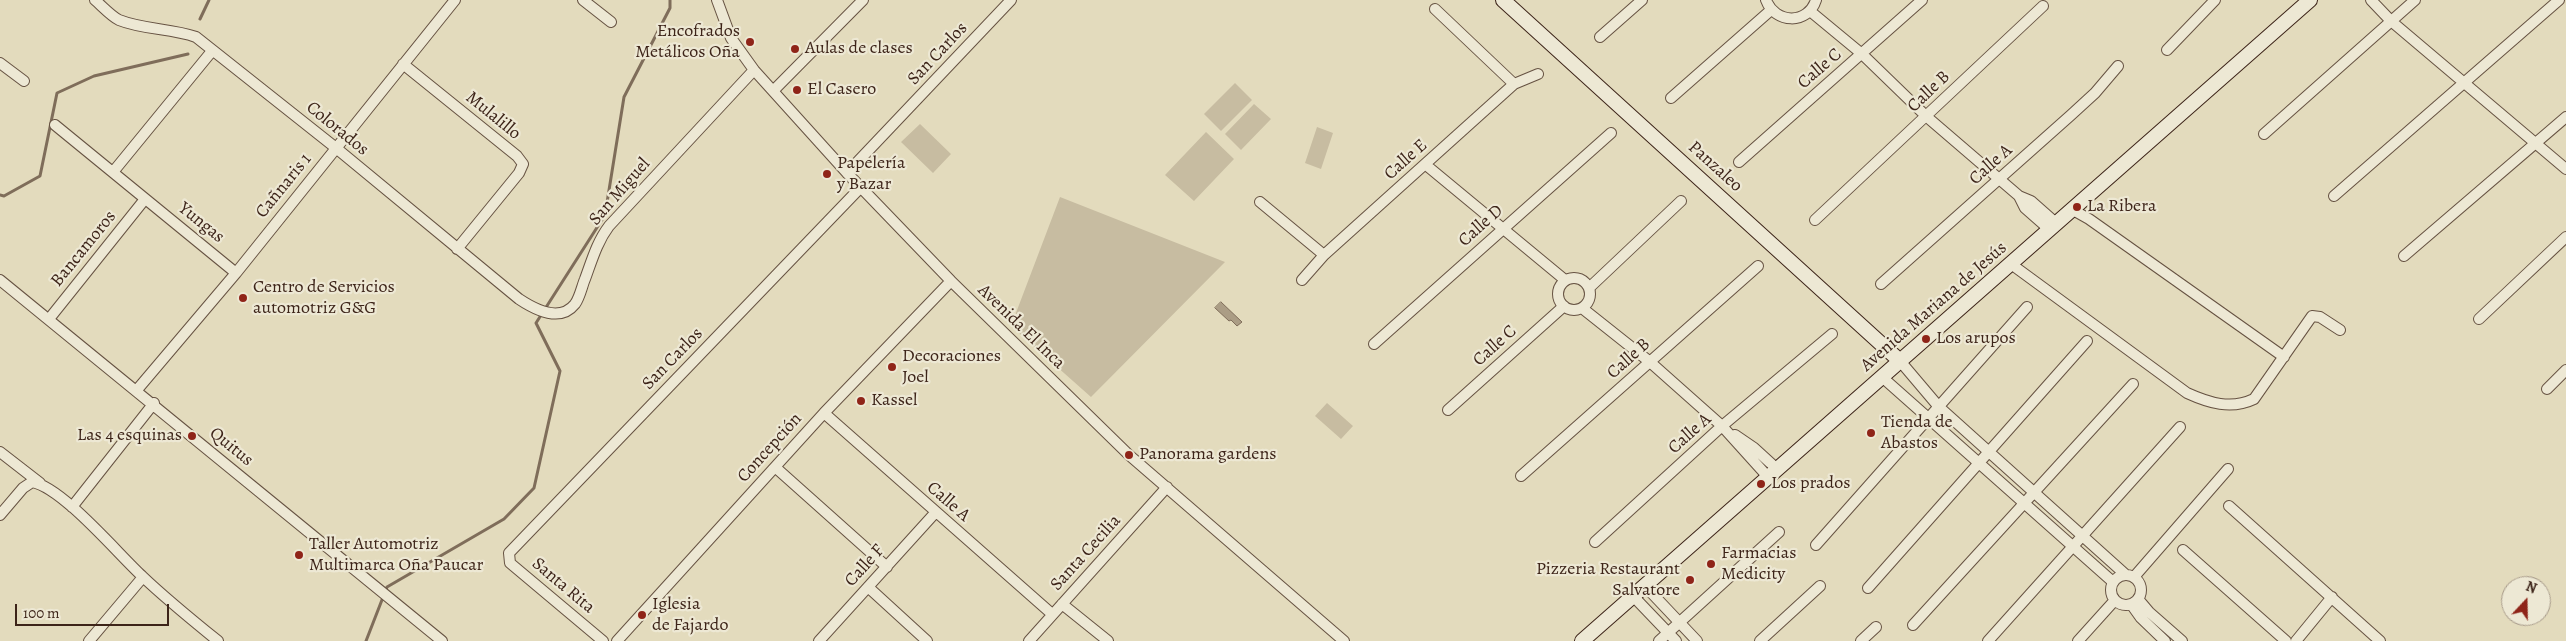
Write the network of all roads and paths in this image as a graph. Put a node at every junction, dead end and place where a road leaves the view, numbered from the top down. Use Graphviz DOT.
graph roads {
  1 [pos="95,0"];
  2 [pos="456,0"];
  3 [pos="583,0"];
  4 [pos="717,0"];
  5 [pos="1011,0"];
  6 [pos="1504,0"];
  7 [pos="1642,0"];
  8 [pos="1766,0"];
  9 [pos="1816,0"];
  10 [pos="1922,0"];
  11 [pos="2214,0"];
  12 [pos="2310,0"];
  13 [pos="2361,0"];
  14 [pos="2415,0"];
  15 [pos="2559,0"];
  16 [pos="857,2"];
  17 [pos="2372,2"];
  18 [pos="2043,6"];
  19 [pos="1435,9"];
  20 [pos="1772,10"];
  21 [pos="1810,11"];
  22 [pos="2391,21"];
  23 [pos="611,22"];
  24 [pos="1600,37"];
  25 [pos="2167,50"];
  26 [pos="212,51"];
  27 [pos="1862,54"];
  28 [pos="0,63"];
  29 [pos="403,64"];
  30 [pos="2118,66"];
  31 [pos="754,70"];
  32 [pos="1538,74"];
  33 [pos="24,80"];
  34 [pos="2463,83"];
  35 [pos="1514,84"];
  36 [pos="773,91"];
  37 [pos="1671,98"];
  38 [pos="1927,117"];
  39 [pos="2566,117"];
  40 [pos="54,125"];
  41 [pos="1611,133"];
  42 [pos="2264,134"];
  43 [pos="2536,143"];
  44 [pos="336,148"];
  45 [pos="1739,162"];
  46 [pos="1426,165"];
  47 [pos="2566,169"];
  48 [pos="113,172"];
  49 [pos="847,173"];
  50 [pos="2000,179"];
  51 [pos="861,187"];
  52 [pos="2334,196"];
  53 [pos="145,199"];
  54 [pos="1681,201"];
  55 [pos="1260,202"];
  56 [pos="2073,210"];
  57 [pos="1815,220"];
  58 [pos="2053,227"];
  59 [pos="1502,229"];
  60 [pos="2566,237"];
  61 [pos="457,249"];
  62 [pos="1324,255"];
  63 [pos="2404,256"];
  64 [pos="2011,264"];
  65 [pos="1758,266"];
  66 [pos="236,273"];
  67 [pos="0,280"];
  68 [pos="1302,280"];
  69 [pos="1564,280"];
  70 [pos="951,281"];
  71 [pos="1882,284"];
  72 [pos="1589,288"];
  73 [pos="519,298"];
  74 [pos="1564,306"];
  75 [pos="2027,307"];
  76 [pos="1582,308"];
  77 [pos="49,319"];
  78 [pos="2479,319"];
  79 [pos="2340,330"];
  80 [pos="1832,334"];
  81 [pos="2087,341"];
  82 [pos="1374,344"];
  83 [pos="2284,357"];
  84 [pos="1900,361"];
  85 [pos="1650,362"];
  86 [pos="2566,370"];
  87 [pos="1882,377"];
  88 [pos="2133,384"];
  89 [pos="2547,389"];
  90 [pos="136,391"];
  91 [pos="154,404"];
  92 [pos="1939,407"];
  93 [pos="1448,410"];
  94 [pos="824,413"];
  95 [pos="1929,419"];
  96 [pos="1722,426"];
  97 [pos="2180,427"];
  98 [pos="0,452"];
  99 [pos="1989,452"];
  100 [pos="1979,463"];
  101 [pos="775,467"];
  102 [pos="2228,469"];
  103 [pos="1773,473"];
  104 [pos="1521,476"];
  105 [pos="36,482"];
  106 [pos="1167,488"];
  107 [pos="2035,491"];
  108 [pos="2024,503"];
  109 [pos="2229,506"];
  110 [pos="72,507"];
  111 [pos="935,513"];
  112 [pos="0,515"];
  113 [pos="1779,532"];
  114 [pos="2082,535"];
  115 [pos="1595,542"];
  116 [pos="1816,545"];
  117 [pos="2073,546"];
  118 [pos="2183,550"];
  119 [pos="509,553"];
  120 [pos="886,567"];
  121 [pos="2130,576"];
  122 [pos="143,577"];
  123 [pos="2114,582"];
  124 [pos="1645,586"];
  125 [pos="1820,586"];
  126 [pos="868,587"];
  127 [pos="1868,588"];
  128 [pos="1633,596"];
  129 [pos="2332,597"];
  130 [pos="2115,600"];
  131 [pos="2135,602"];
  132 [pos="1062,604"];
  133 [pos="1052,614"];
  134 [pos="1680,622"];
  135 [pos="1913,625"];
  136 [pos="1876,628"];
  137 [pos="1668,632"];
  138 [pos="89,641"];
  139 [pos="218,641"];
  140 [pos="442,641"];
  141 [pos="603,641"];
  142 [pos="617,641"];
  143 [pos="819,641"];
  144 [pos="927,641"];
  145 [pos="1029,641"];
  146 [pos="1108,641"];
  147 [pos="1344,641"];
  148 [pos="1582,641"];
  149 [pos="1659,641"];
  150 [pos="1676,641"];
  151 [pos="1697,641"];
  152 [pos="1760,641"];
  153 [pos="1861,641"];
  154 [pos="1988,641"];
  155 [pos="2078,641"];
  156 [pos="2165,641"];
  157 [pos="2182,641"];
  158 [pos="2286,641"];
  159 [pos="2296,641"];
  160 [pos="2380,641"];
  1 -- 26 [label="street, Colorados"];
  2 -- 29 [label="street, Cañnaris 1"];
  3 -- 23 [label="street"];
  4 -- 31 [label="street, Avenida El Inca"];
  5 -- 49 [label="street, San Carlos"];
  6 -- 84 [label="street, Panzaleo"];
  7 -- 24 [label="street"];
  8 -- 20 [label="street"];
  9 -- 21 [label="street"];
  10 -- 27 [label="street, Calle C"];
  11 -- 25 [label="street"];
  12 -- 56 [label="street, Avenida Mariana de Jesús"];
  13 -- 17 [label="street"];
  14 -- 22 [label="street"];
  15 -- 34 [label="street"];
  16 -- 36 [label="street"];
  17 -- 22 [label="street"];
  18 -- 38 [label="street, Calle B"];
  19 -- 35 [label="street"];
  20 -- 21 [label="street"];
  20 -- 37 [label="street"];
  21 -- 27 [label="street"];
  22 -- 34 [label="street"];
  22 -- 42 [label="street"];
  26 -- 44 [label="street, Colorados"];
  26 -- 48 [label="street"];
  27 -- 38 [label="street"];
  27 -- 45 [label="street, Calle C"];
  28 -- 33 [label="street"];
  29 -- 44 [label="street, Cañnaris 1"];
  29 -- 61 [label="street, Mulalillo"];
  30 -- 50 [label="street, Calle A"];
  31 -- 36 [label="street, Avenida El Inca"];
  31 -- 73 [label="street, San Miguel"];
  32 -- 35 [label="street, Calle E"];
  34 -- 43 [label="street"];
  34 -- 52 [label="street"];
  35 -- 46 [label="street, Calle E"];
  36 -- 49 [label="street, Avenida El Inca"];
  38 -- 50 [label="street"];
  38 -- 57 [label="street, Calle B"];
  39 -- 43 [label="street"];
  40 -- 48 [label="street, Yungas"];
  41 -- 59 [label="street, Calle D"];
  43 -- 47 [label="street"];
  43 -- 63 [label="street"];
  44 -- 61 [label="street, Colorados"];
  44 -- 66 [label="street, Cañnaris 1"];
  46 -- 59 [label="street"];
  46 -- 62 [label="street, Calle E"];
  48 -- 53 [label="street, Yungas"];
  49 -- 51 [label="street, Avenida El Inca"];
  50 -- 58 [label="street"];
  50 -- 71 [label="street, Calle A"];
  51 -- 70 [label="street, Avenida El Inca"];
  51 -- 119 [label="street, San Carlos"];
  53 -- 66 [label="street, Yungas"];
  53 -- 77 [label="street, Bancamoros"];
  54 -- 72 [label="street"];
  55 -- 62 [label="street"];
  56 -- 58 [label="street, Avenida Mariana de Jesús"];
  56 -- 83 [label="street"];
  58 -- 64 [label="street, Avenida Mariana de Jesús"];
  59 -- 69 [label="street"];
  59 -- 82 [label="street, Calle D"];
  60 -- 78 [label="street"];
  61 -- 73 [label="street, Colorados"];
  62 -- 68 [label="street, Calle E"];
  64 -- 83 [label="street"];
  64 -- 84 [label="street, Avenida Mariana de Jesús"];
  65 -- 85 [label="street, Calle B"];
  66 -- 90 [label="street, Cañnaris 1"];
  67 -- 77 [label="street, Quitus"];
  69 -- 72 [label="street"];
  69 -- 74 [label="street"];
  70 -- 94 [label="street, Concepción"];
  70 -- 106 [label="street, Avenida El Inca"];
  72 -- 76 [label="street"];
  74 -- 76 [label="street"];
  74 -- 93 [label="street, Calle C"];
  75 -- 92 [label="street"];
  76 -- 85 [label="street"];
  77 -- 90 [label="street, Quitus"];
  79 -- 83 [label="street"];
  80 -- 96 [label="street, Calle A"];
  81 -- 99 [label="street"];
  84 -- 87 [label="street, Avenida Mariana de Jesús"];
  84 -- 92 [label="street"];
  85 -- 96 [label="street"];
  85 -- 104 [label="street, Calle B"];
  86 -- 89 [label="street"];
  87 -- 95 [label="street"];
  87 -- 103 [label="street, Avenida Mariana de Jesús"];
  88 -- 107 [label="street"];
  90 -- 91 [label="street, Quitus"];
  91 -- 110 [label="street"];
  91 -- 140 [label="street, Quitus"];
  92 -- 95 [label="street"];
  92 -- 99 [label="street"];
  94 -- 101 [label="street, Concepción"];
  94 -- 111 [label="street, Calle A"];
  95 -- 100 [label="street"];
  95 -- 116 [label="street"];
  96 -- 103 [label="street"];
  96 -- 115 [label="street, Calle A"];
  97 -- 114 [label="street"];
  98 -- 105 [label="street"];
  99 -- 100 [label="street"];
  99 -- 107 [label="street"];
  100 -- 108 [label="street"];
  100 -- 127 [label="street"];
  101 -- 120 [label="street"];
  101 -- 142 [label="street, Concepción"];
  102 -- 121 [label="street"];
  103 -- 124 [label="street, Avenida Mariana de Jesús"];
  105 -- 110 [label="street"];
  105 -- 112 [label="street"];
  106 -- 132 [label="street, Santa Cecilia"];
  106 -- 147 [label="street, Avenida El Inca"];
  107 -- 108 [label="street"];
  107 -- 114 [label="street"];
  108 -- 117 [label="street"];
  108 -- 135 [label="street"];
  109 -- 129 [label="street"];
  110 -- 122 [label="street"];
  111 -- 120 [label="street, Calle F"];
  111 -- 133 [label="street, Calle A"];
  113 -- 134 [label="street"];
  114 -- 117 [label="street"];
  114 -- 121 [label="street"];
  117 -- 123 [label="street"];
  117 -- 154 [label="street"];
  118 -- 158 [label="street"];
  119 -- 141 [label="street, Santa Rita"];
  120 -- 126 [label="street, Calle F"];
  121 -- 123 [label="street"];
  121 -- 131 [label="street"];
  122 -- 138 [label="street"];
  122 -- 139 [label="street"];
  123 -- 130 [label="street"];
  124 -- 128 [label="street, Avenida Mariana de Jesús"];
  124 -- 134 [label="street"];
  125 -- 152 [label="street"];
  126 -- 143 [label="street, Calle F"];
  126 -- 144 [label="street"];
  128 -- 137 [label="street"];
  128 -- 148 [label="street, Avenida Mariana de Jesús"];
  129 -- 159 [label="street"];
  129 -- 160 [label="street"];
  130 -- 131 [label="street"];
  130 -- 155 [label="street"];
  131 -- 156 [label="street"];
  131 -- 157 [label="street"];
  132 -- 133 [label="street, Santa Cecilia"];
  132 -- 146 [label="street"];
  133 -- 145 [label="street, Santa Cecilia"];
  134 -- 137 [label="street"];
  134 -- 151 [label="street"];
  136 -- 153 [label="street"];
  137 -- 149 [label="street"];
  137 -- 150 [label="street"];
}
